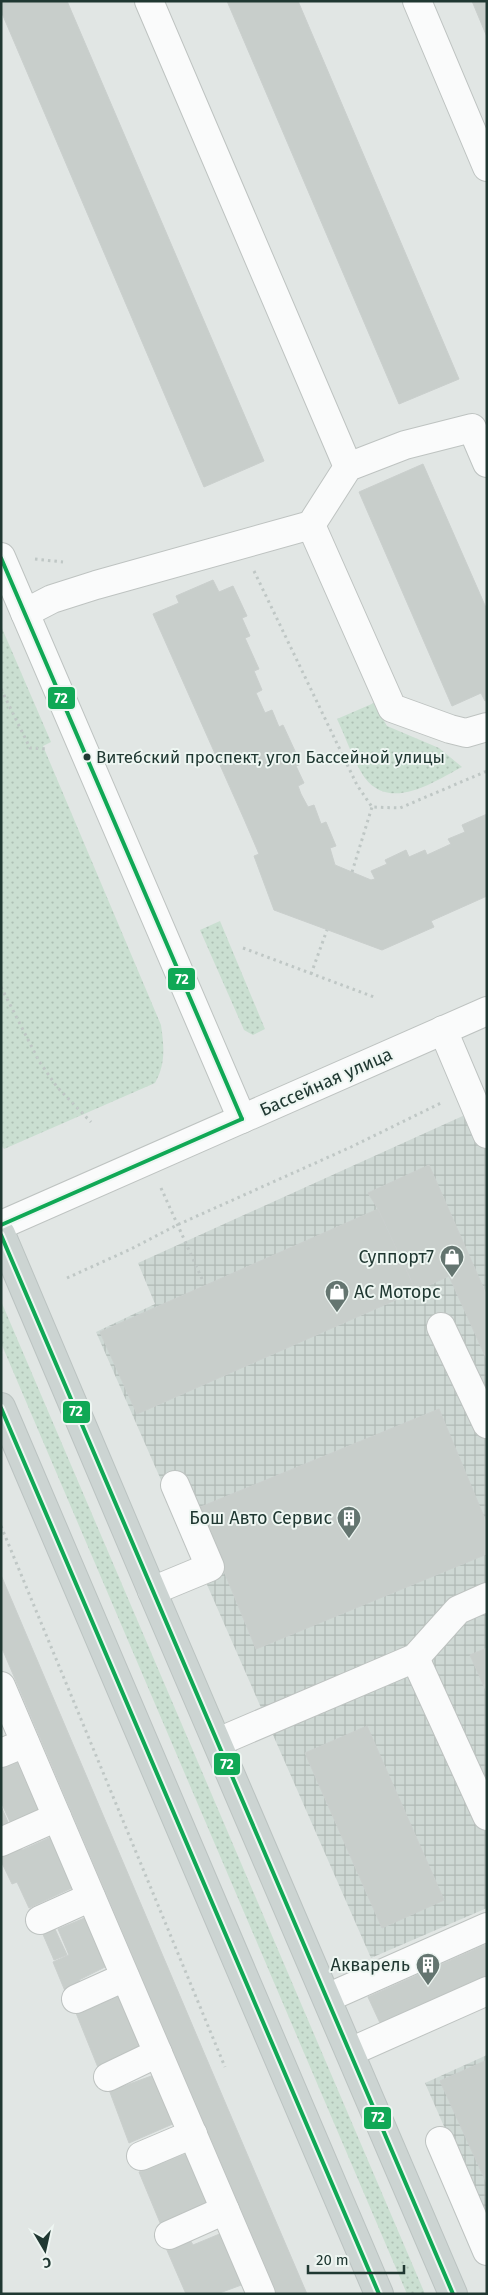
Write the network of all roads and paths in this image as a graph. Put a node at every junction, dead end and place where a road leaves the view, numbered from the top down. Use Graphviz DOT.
graph roads {
  1 [pos="149,1"];
  2 [pos="417,1"];
  3 [pos="487,167"];
  4 [pos="487,463"];
  5 [pos="348,467"];
  6 [pos="311,525"];
  7 [pos="242,545"];
  8 [pos="14,558"];
  9 [pos="66,562"];
  10 [pos="25,613"];
  11 [pos="1,689"];
  12 [pos="487,727"];
  13 [pos="47,749"];
  14 [pos="487,771"];
  15 [pos="372,807"];
  16 [pos="352,872"];
  17 [pos="327,930"];
  18 [pos="243,948"];
  19 [pos="311,974"];
  20 [pos="1,987"];
  21 [pos="374,997"];
  22 [pos="487,1011"];
  23 [pos="443,1030"];
  24 [pos="468,1090"];
  25 [pos="242,1119"];
  26 [pos="92,1122"];
  27 [pos="487,1134"];
  28 [pos="149,1160"];
  29 [pos="1,1225"];
  30 [pos="177,1225"];
  31 [pos="1,1234"];
  32 [pos="66,1278"];
  33 [pos="202,1279"];
  34 [pos="442,1327"];
  35 [pos="1,1407"];
  36 [pos="483,1408"];
  37 [pos="175,1485"];
  38 [pos="1,1526"];
  39 [pos="152,1591"];
  40 [pos="487,1597"];
  41 [pos="416,1658"];
  42 [pos="1,1686"];
  43 [pos="218,1742"];
  44 [pos="13,1748"];
  45 [pos="487,1816"];
  46 [pos="57,1817"];
  47 [pos="1,1842"];
  48 [pos="91,1897"];
  49 [pos="40,1920"];
  50 [pos="487,1928"];
  51 [pos="125,1977"];
  52 [pos="487,1991"];
  53 [pos="327,1998"];
  54 [pos="76,1999"];
  55 [pos="350,2052"];
  56 [pos="158,2053"];
  57 [pos="226,2067"];
  58 [pos="108,2077"];
  59 [pos="193,2134"];
  60 [pos="440,2141"];
  61 [pos="141,2156"];
  62 [pos="225,2210"];
  63 [pos="169,2235"];
  64 [pos="487,2252"];
  65 [pos="260,2293"];
  66 [pos="379,2294"];
  67 [pos="454,2294"];
  1 -- 5 [label="street"];
  2 -- 3 [label="street"];
  4 -- 5 [label="street"];
  5 -- 6 [label="street"];
  6 -- 7 [label="street"];
  6 -- 12 [label="street"];
  7 -- 10 [label="street"];
  7 -- 15 [label="path"];
  8 -- 9 [label="path"];
  8 -- 10 [label="street"];
  10 -- 25 [label="street"];
  11 -- 13 [label="path"];
  14 -- 15 [label="path"];
  15 -- 16 [label="path"];
  17 -- 19 [label="path"];
  18 -- 19 [label="path"];
  19 -- 21 [label="path"];
  20 -- 26 [label="path"];
  22 -- 23 [label="street, Бассейная улица"];
  23 -- 24 [label="street"];
  23 -- 25 [label="street, Бассейная улица"];
  24 -- 27 [label="street"];
  24 -- 30 [label="path"];
  25 -- 28 [label="street, Бассейная улица"];
  28 -- 29 [label="street, Бассейная улица"];
  28 -- 30 [label="path"];
  30 -- 32 [label="path"];
  30 -- 33 [label="path"];
  31 -- 39 [label="main road"];
  34 -- 36 [label="street"];
  35 -- 66 [label="main road"];
  37 -- 39 [label="street"];
  38 -- 57 [label="path"];
  39 -- 43 [label="main road"];
  40 -- 41 [label="street"];
  41 -- 43 [label="street"];
  41 -- 45 [label="street"];
  42 -- 44 [label="street"];
  43 -- 53 [label="main road"];
  44 -- 46 [label="street"];
  46 -- 47 [label="street"];
  46 -- 48 [label="street"];
  48 -- 49 [label="street"];
  48 -- 51 [label="street"];
  50 -- 53 [label="street"];
  51 -- 54 [label="street"];
  51 -- 56 [label="street"];
  52 -- 55 [label="street"];
  53 -- 55 [label="main road"];
  55 -- 67 [label="main road"];
  56 -- 58 [label="street"];
  56 -- 59 [label="street"];
  59 -- 61 [label="street"];
  59 -- 62 [label="street"];
  60 -- 64 [label="street"];
  62 -- 63 [label="street"];
  62 -- 65 [label="street"];
}
